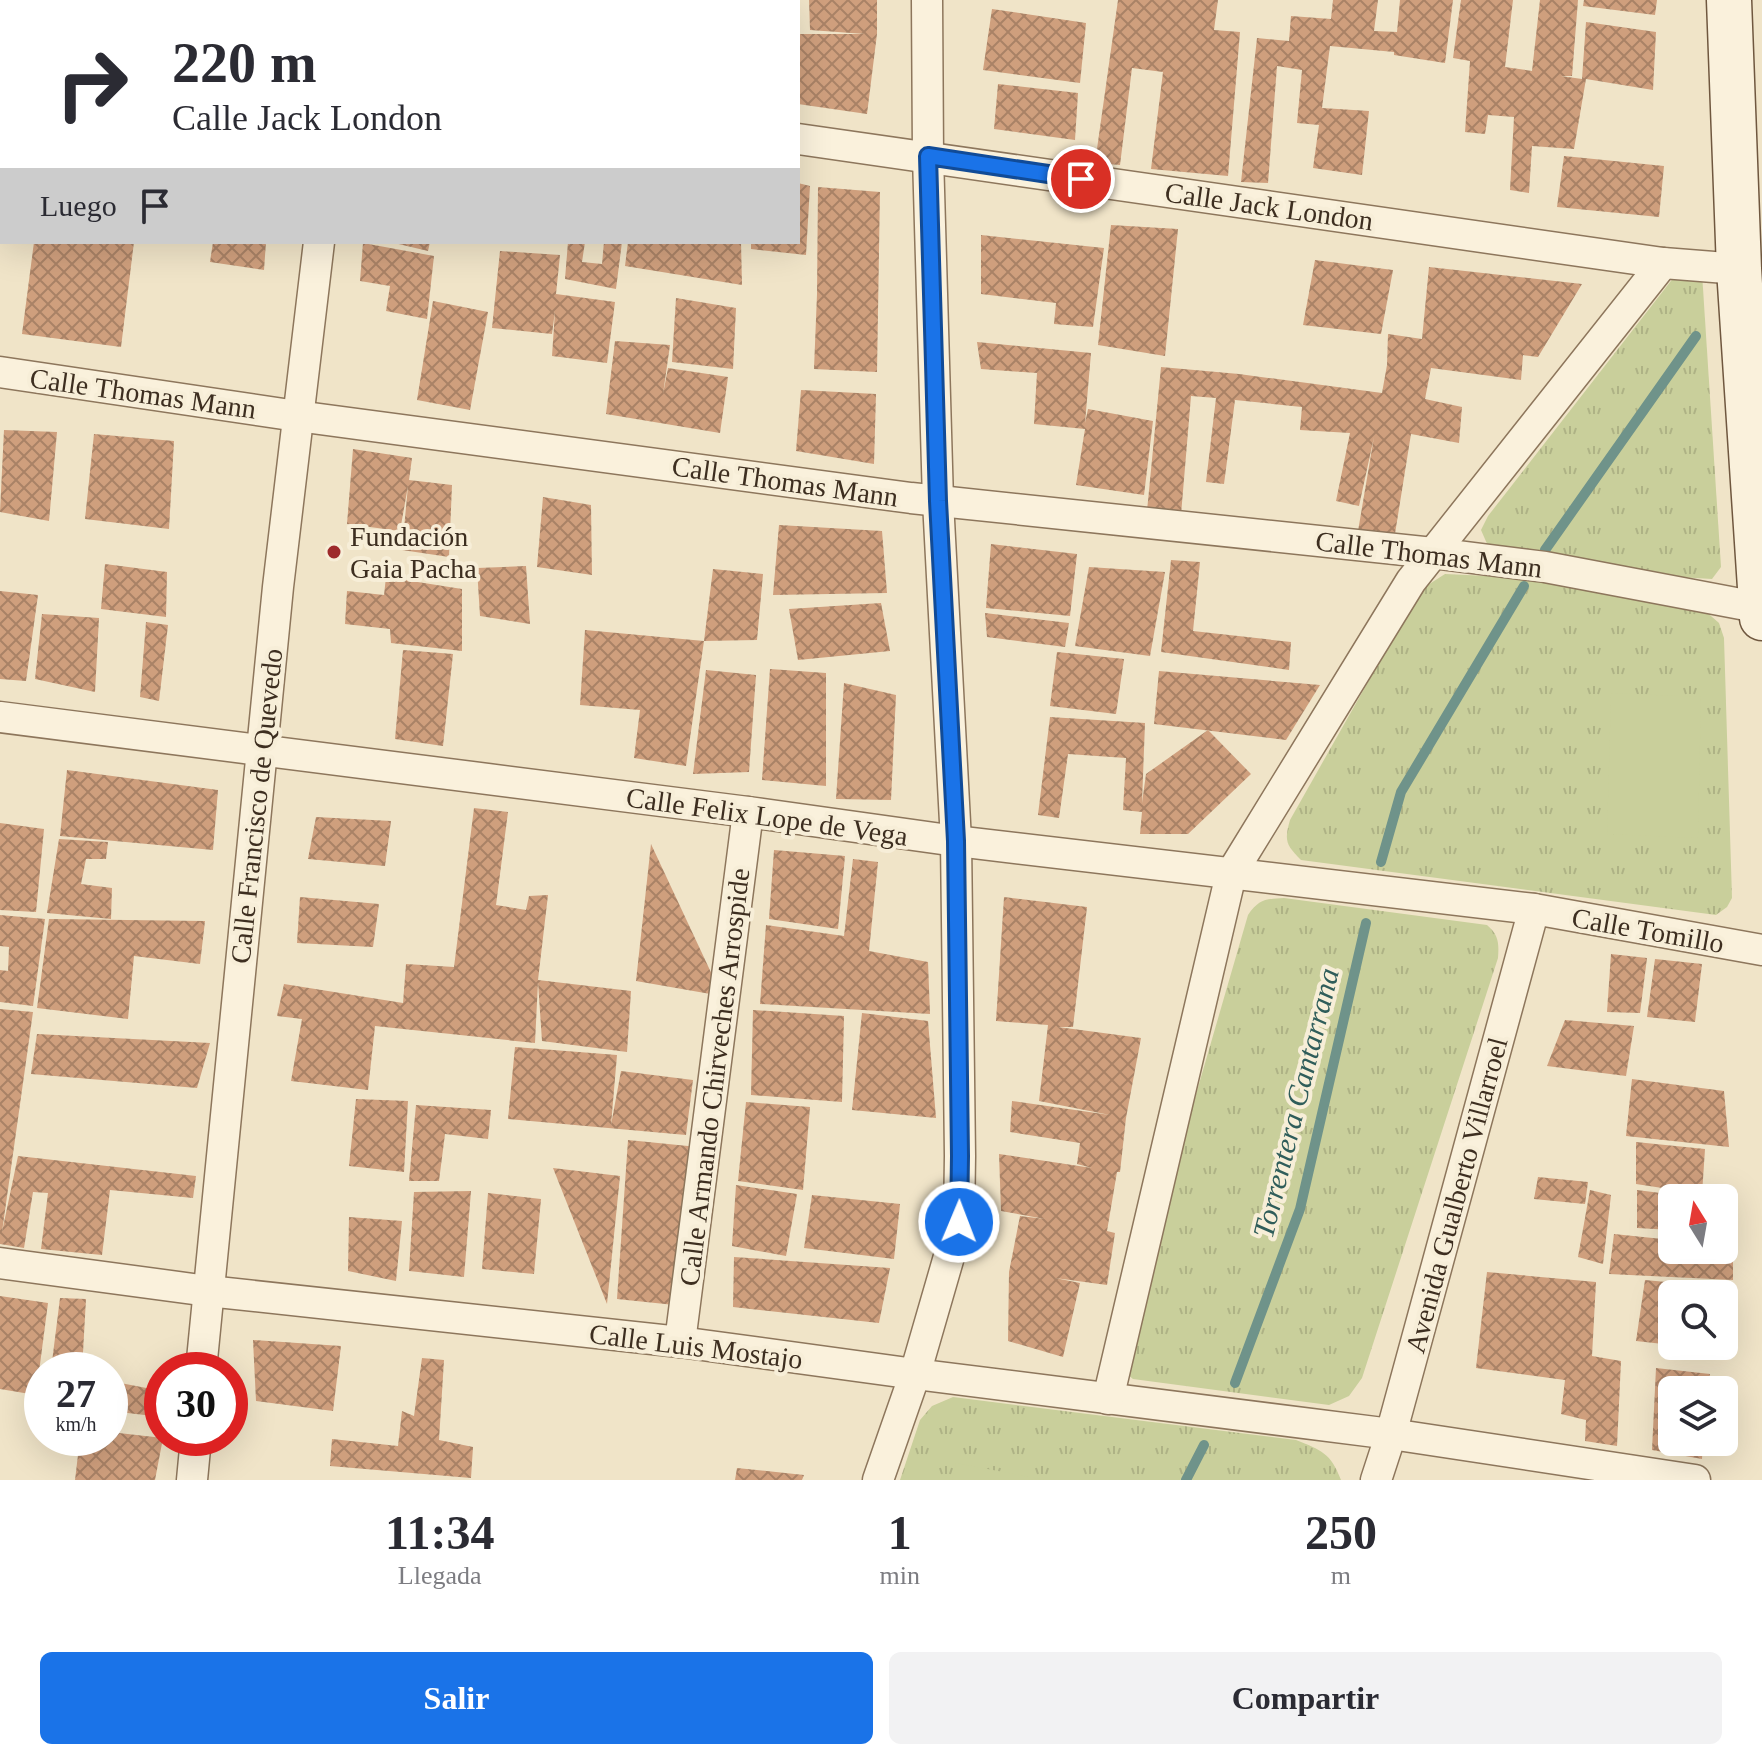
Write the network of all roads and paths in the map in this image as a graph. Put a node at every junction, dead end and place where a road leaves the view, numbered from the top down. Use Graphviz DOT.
graph roads {
  1 [pos="927,0"];
  2 [pos="1729,0"];
  3 [pos="800,139"];
  4 [pos="928,156"];
  5 [pos="319,244"];
  6 [pos="1663,263"];
  7 [pos="1739,269"];
  8 [pos="0,372"];
  9 [pos="297,416"];
  10 [pos="938,501"];
  11 [pos="1433,553"];
  12 [pos="1761,589"];
  13 [pos="1762,618"];
  14 [pos="0,717"];
  15 [pos="262,751"];
  16 [pos="748,812"];
  17 [pos="956,841"];
  18 [pos="1231,874"];
  19 [pos="1534,909"];
  20 [pos="1762,950"];
  21 [pos="0,1263"];
  22 [pos="208,1291"];
  23 [pos="680,1342"];
  24 [pos="203,1352"];
  25 [pos="915,1374"];
  26 [pos="1108,1399"];
  27 [pos="1391,1434"];
  28 [pos="194,1456"];
  29 [pos="192,1480"];
  30 [pos="878,1480"];
  31 [pos="1376,1480"];
  32 [pos="1695,1480"];
  1 -- 4 [label="street"];
  2 -- 7 [label="main road"];
  3 -- 4 [label="street, Calle Jack London"];
  4 -- 6 [label="street, Calle Jack London"];
  4 -- 10 [label="street"];
  5 -- 9 [label="street, Calle Francisco de Quevedo"];
  6 -- 7 [label="street, Calle Jack London"];
  6 -- 11 [label="street"];
  7 -- 12 [label="main road"];
  8 -- 9 [label="street, Calle Thomas Mann"];
  9 -- 10 [label="street, Calle Thomas Mann"];
  9 -- 15 [label="street, Calle Francisco de Quevedo"];
  10 -- 11 [label="street, Calle Thomas Mann"];
  10 -- 17 [label="street"];
  11 -- 12 [label="street, Calle Thomas Mann"];
  11 -- 18 [label="street"];
  12 -- 13 [label="main road"];
  14 -- 15 [label="street, Calle Felix Lope de Vega"];
  15 -- 16 [label="street, Calle Felix Lope de Vega"];
  15 -- 22 [label="street, Calle Francisco de Quevedo"];
  16 -- 17 [label="street, Calle Felix Lope de Vega"];
  16 -- 23 [label="street, Calle Armando Chirveches Arrospide"];
  17 -- 18 [label="street, Calle Felix Lope de Vega"];
  17 -- 25 [label="street"];
  18 -- 19 [label="street, Calle Felix Lope de Vega"];
  18 -- 26 [label="street"];
  19 -- 20 [label="street, Calle Tomillo"];
  19 -- 27 [label="street, Avenida Gualberto Villarroel"];
  21 -- 22 [label="street, Calle Luis Mostajo"];
  22 -- 23 [label="street, Calle Luis Mostajo"];
  22 -- 24 [label="street, Calle Francisco de Quevedo"];
  23 -- 25 [label="street, Calle Luis Mostajo"];
  25 -- 26 [label="street, Calle Luis Mostajo"];
  25 -- 30 [label="street"];
  26 -- 27 [label="street, Calle Luis Mostajo"];
  27 -- 31 [label="street, Avenida Gualberto Villarroel"];
  27 -- 32 [label="street, Calle Luis Mostajo"];
  28 -- 29 [label="street"];
}
